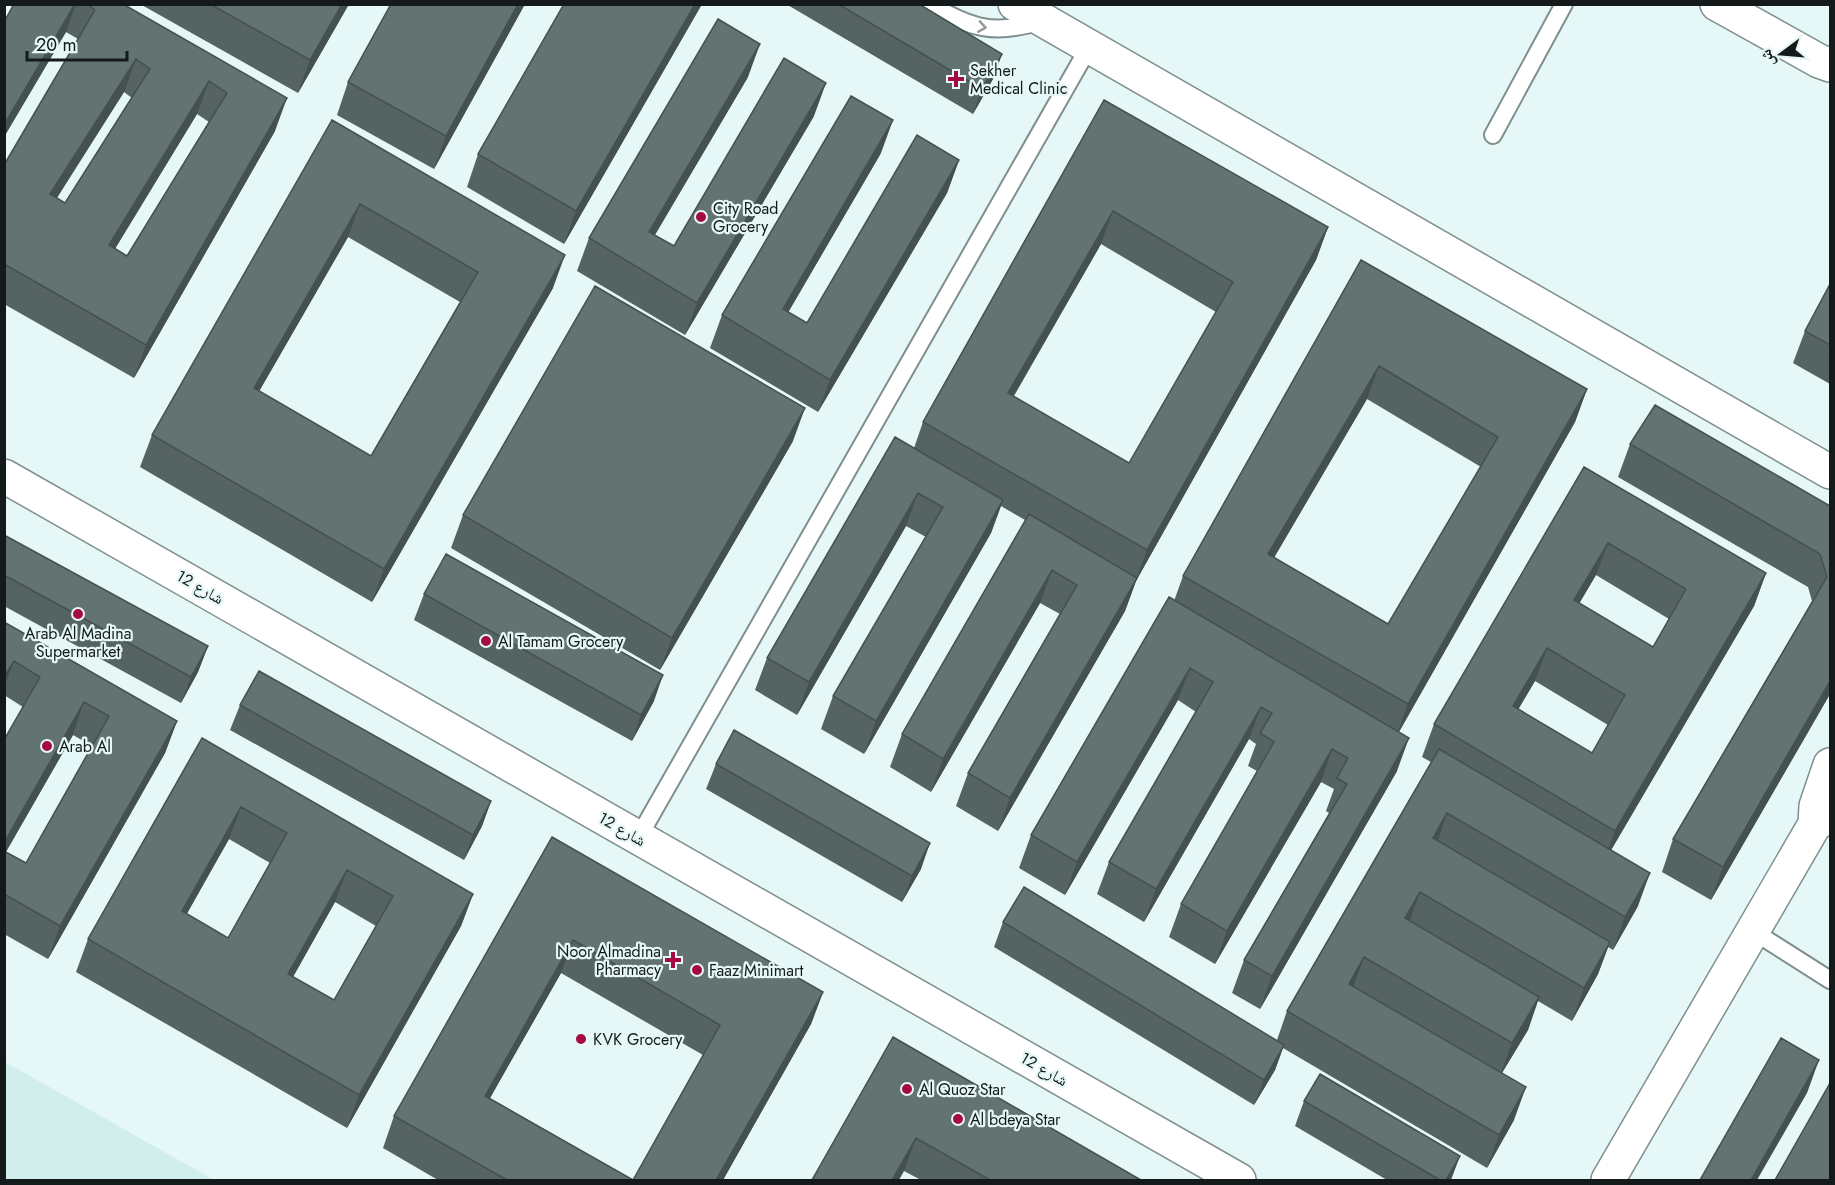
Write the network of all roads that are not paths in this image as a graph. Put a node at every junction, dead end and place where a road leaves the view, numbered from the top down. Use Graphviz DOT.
graph roads {
  1 [pos="928,4"];
  2 [pos="1015,4"];
  3 [pos="1564,4"];
  4 [pos="1717,4"];
  5 [pos="1043,21"];
  6 [pos="1089,47"];
  7 [pos="1830,65"];
  8 [pos="1493,135"];
  9 [pos="1830,472"];
  10 [pos="4,476"];
  11 [pos="1830,765"];
  12 [pos="1823,820"];
  13 [pos="638,838"];
  14 [pos="1753,931"];
  15 [pos="1830,980"];
  16 [pos="1239,1180"];
  17 [pos="1608,1180"];
  1 -- 5 [label="lane, one-way"];
  2 -- 5 [label="street"];
  3 -- 8 [label="lane"];
  4 -- 7 [label="street"];
  5 -- 6 [label="street"];
  6 -- 9 [label="street"];
  6 -- 13 [label="lane"];
  10 -- 13 [label="street, شارع 12"];
  11 -- 12 [label="street"];
  12 -- 14 [label="street"];
  13 -- 16 [label="street, شارع 12"];
  14 -- 15 [label="lane"];
  14 -- 17 [label="street"];
}
